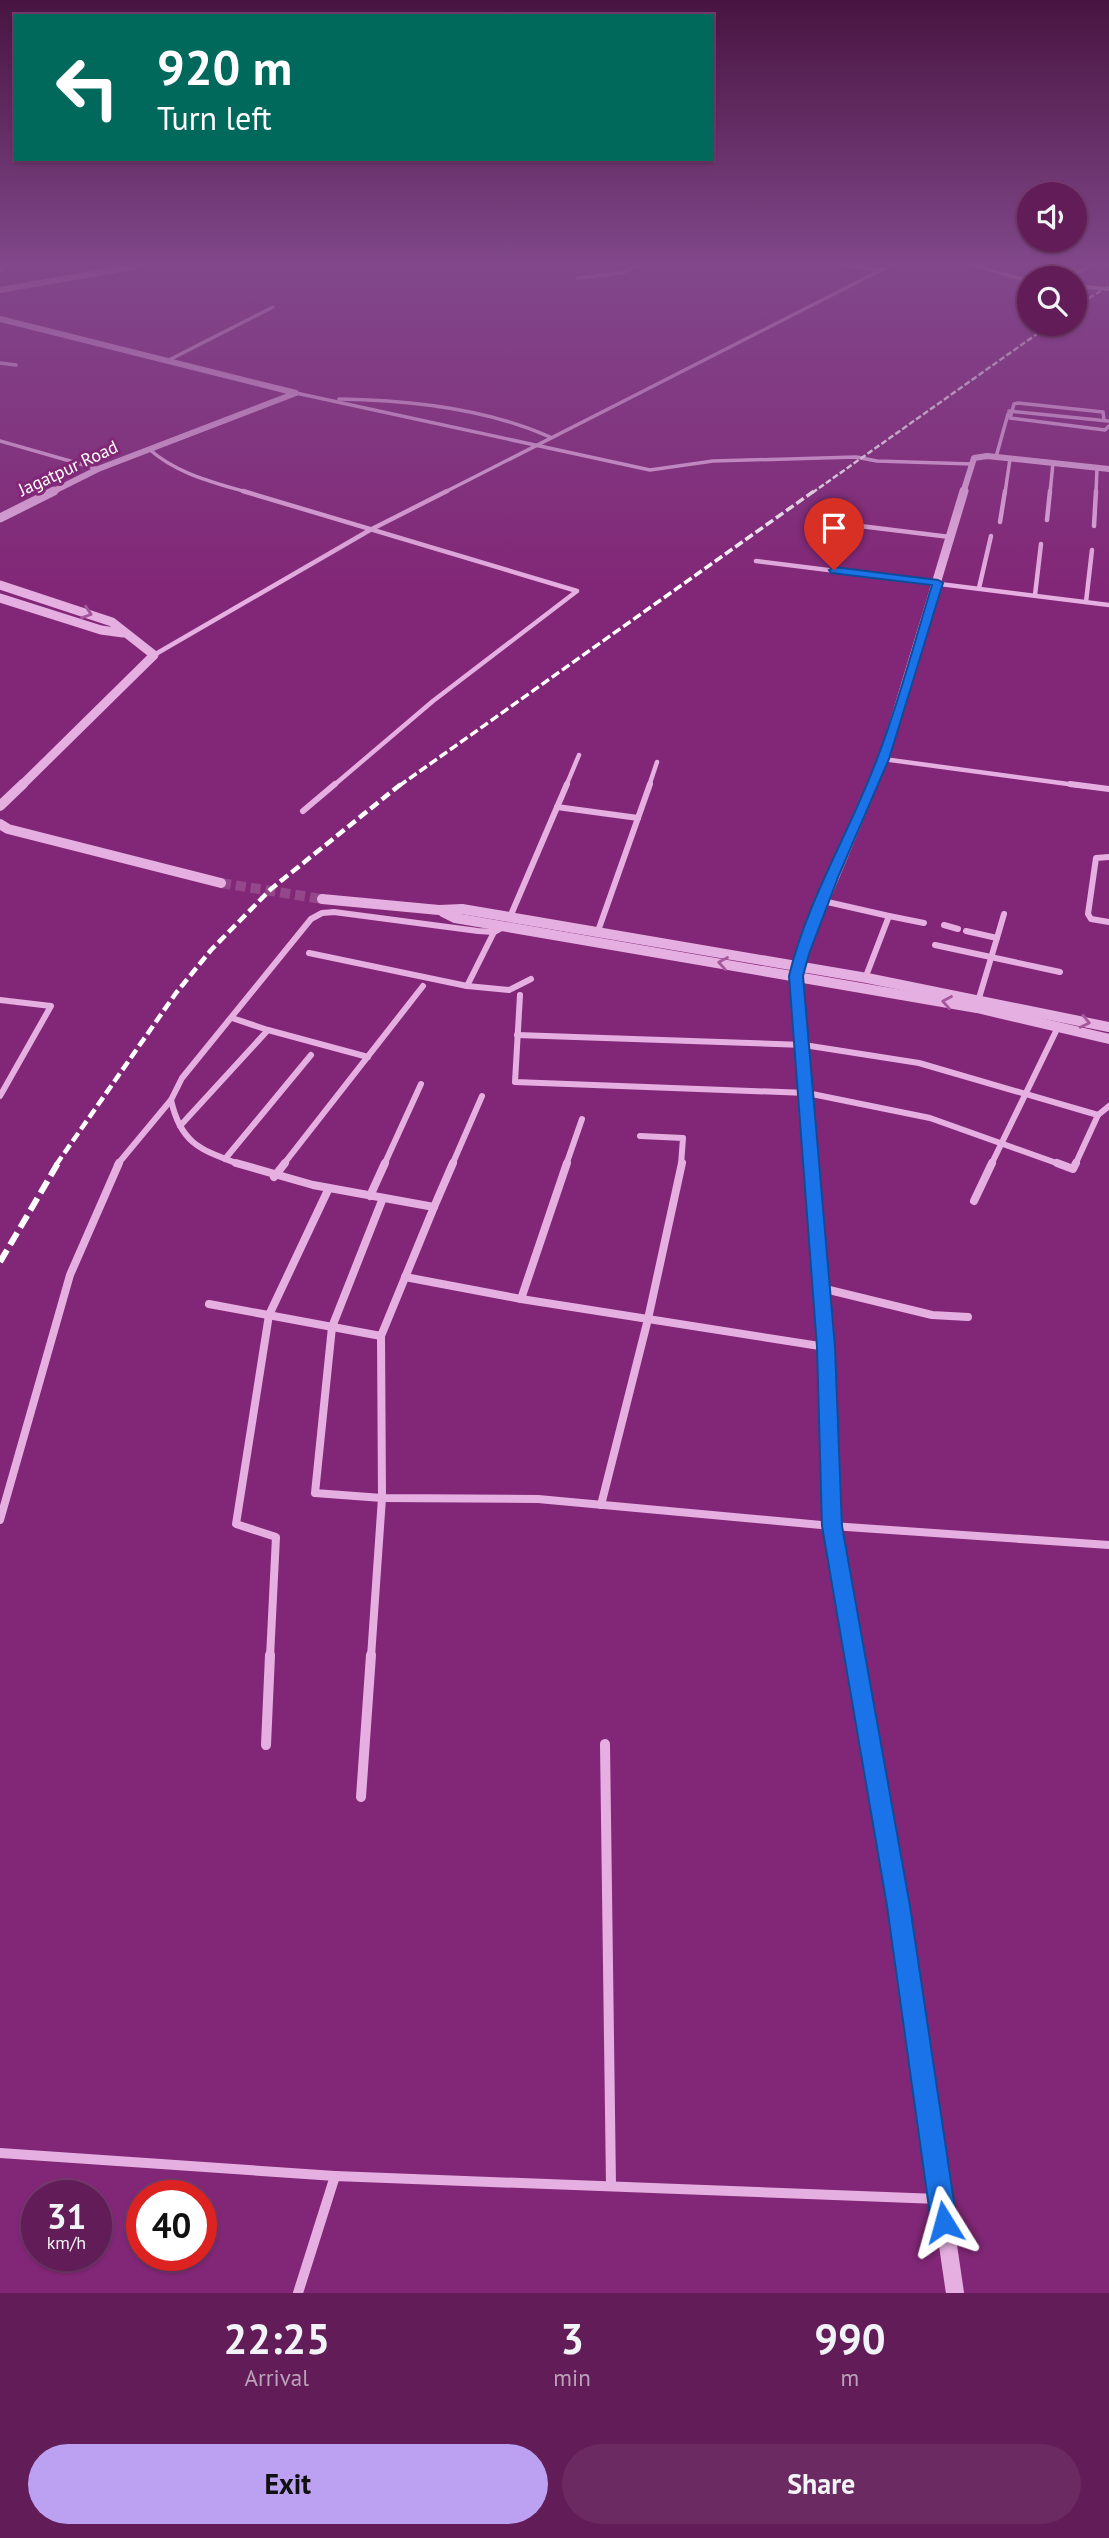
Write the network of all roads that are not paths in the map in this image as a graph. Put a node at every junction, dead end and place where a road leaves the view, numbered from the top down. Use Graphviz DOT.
graph roads {
  1 [pos="215,373"];
  2 [pos="676,373"];
  3 [pos="296,393"];
  4 [pos="328,399"];
  5 [pos="1010,402"];
  6 [pos="1058,408"];
  7 [pos="1010,411"];
  8 [pos="1057,415"];
  9 [pos="1107,423"];
  10 [pos="1055,425"];
  11 [pos="550,437"];
  12 [pos="0,441"];
  13 [pos="535,445"];
  14 [pos="149,449"];
  15 [pos="1003,458"];
  16 [pos="1053,463"];
  17 [pos="972,464"];
  18 [pos="98,469"];
  19 [pos="1103,469"];
  20 [pos="0,517"];
  21 [pos="1047,520"];
  22 [pos="1000,522"];
  23 [pos="852,525"];
  24 [pos="1094,526"];
  25 [pos="370,530"];
  26 [pos="991,536"];
  27 [pos="950,537"];
  28 [pos="1041,544"];
  29 [pos="1092,550"];
  30 [pos="756,561"];
  31 [pos="938,583"];
  32 [pos="0,585"];
  33 [pos="979,588"];
  34 [pos="1035,596"];
  35 [pos="0,598"];
  36 [pos="44,599"];
  37 [pos="1086,602"];
  38 [pos="1109,605"];
  39 [pos="29,607"];
  40 [pos="123,633"];
  41 [pos="154,655"];
  42 [pos="579,755"];
  43 [pos="883,759"];
  44 [pos="657,762"];
  45 [pos="1109,789"];
  46 [pos="0,806"];
  47 [pos="557,807"];
  48 [pos="303,811"];
  49 [pos="638,818"];
  50 [pos="0,824"];
  51 [pos="1109,857"];
  52 [pos="221,883"];
  53 [pos="322,899"];
  54 [pos="823,901"];
  55 [pos="1004,914"];
  56 [pos="889,916"];
  57 [pos="508,921"];
  58 [pos="1109,922"];
  59 [pos="924,923"];
  60 [pos="944,925"];
  61 [pos="598,931"];
  62 [pos="494,932"];
  63 [pos="997,937"];
  64 [pos="935,945"];
  65 [pos="309,953"];
  66 [pos="992,957"];
  67 [pos="798,970"];
  68 [pos="1060,972"];
  69 [pos="866,976"];
  70 [pos="531,979"];
  71 [pos="423,986"];
  72 [pos="467,986"];
  73 [pos="520,996"];
  74 [pos="979,998"];
  75 [pos="0,1000"];
  76 [pos="232,1018"];
  77 [pos="1058,1027"];
  78 [pos="1109,1027"];
  79 [pos="268,1030"];
  80 [pos="517,1035"];
  81 [pos="1109,1040"];
  82 [pos="803,1045"];
  83 [pos="311,1055"];
  84 [pos="368,1057"];
  85 [pos="421,1084"];
  86 [pos="1026,1091"];
  87 [pos="807,1093"];
  88 [pos="0,1096"];
  89 [pos="482,1097"];
  90 [pos="171,1100"];
  91 [pos="1109,1105"];
  92 [pos="1098,1115"];
  93 [pos="582,1119"];
  94 [pos="180,1126"];
  95 [pos="640,1136"];
  96 [pos="1001,1144"];
  97 [pos="225,1159"];
  98 [pos="274,1177"];
  99 [pos="328,1190"];
  100 [pos="370,1196"];
  101 [pos="383,1198"];
  102 [pos="974,1201"];
  103 [pos="434,1207"];
  104 [pos="405,1277"];
  105 [pos="819,1287"];
  106 [pos="521,1299"];
  107 [pos="209,1304"];
  108 [pos="269,1315"];
  109 [pos="968,1317"];
  110 [pos="648,1319"];
  111 [pos="332,1327"];
  112 [pos="381,1336"];
  113 [pos="826,1347"];
  114 [pos="382,1498"];
  115 [pos="601,1505"];
  116 [pos="0,1520"];
  117 [pos="832,1526"];
  118 [pos="1109,1545"];
  119 [pos="605,1744"];
  120 [pos="266,1745"];
  121 [pos="361,1797"];
  122 [pos="0,2154"];
  123 [pos="335,2176"];
  124 [pos="611,2186"];
  125 [pos="941,2199"];
  126 [pos="298,2293"];
  127 [pos="955,2293"];
  1 -- 3 [label="street"];
  2 -- 11 [label="street"];
  3 -- 4 [label="street"];
  3 -- 14 [label="street, Jagatpur Road"];
  4 -- 11 [label="street"];
  4 -- 13 [label="street"];
  5 -- 7 [label="street"];
  6 -- 7 [label="street"];
  6 -- 8 [label="street"];
  6 -- 9 [label="street"];
  7 -- 8 [label="street"];
  7 -- 10 [label="street"];
  7 -- 15 [label="street"];
  8 -- 9 [label="street"];
  8 -- 10 [label="street"];
  9 -- 10 [label="street"];
  11 -- 13 [label="street"];
  12 -- 18 [label="street"];
  13 -- 17 [label="street"];
  13 -- 25 [label="street"];
  14 -- 18 [label="street, Jagatpur Road"];
  14 -- 25 [label="street"];
  15 -- 16 [label="street"];
  15 -- 17 [label="street"];
  15 -- 22 [label="street"];
  16 -- 19 [label="street"];
  16 -- 21 [label="street"];
  17 -- 27 [label="street"];
  18 -- 20 [label="street, Jagatpur Road"];
  19 -- 24 [label="street"];
  23 -- 27 [label="street"];
  25 -- 41 [label="street"];
  25 -- 48 [label="street"];
  26 -- 33 [label="street"];
  27 -- 31 [label="street"];
  28 -- 34 [label="street"];
  29 -- 37 [label="street"];
  30 -- 31 [label="street"];
  31 -- 33 [label="street"];
  31 -- 43 [label="street"];
  32 -- 36 [label="street"];
  33 -- 34 [label="street"];
  34 -- 37 [label="street"];
  35 -- 39 [label="street"];
  36 -- 39 [label="street"];
  36 -- 40 [label="street, one-way"];
  37 -- 38 [label="street"];
  39 -- 40 [label="street"];
  40 -- 41 [label="street"];
  41 -- 46 [label="street"];
  42 -- 47 [label="street"];
  43 -- 45 [label="street"];
  43 -- 54 [label="street"];
  44 -- 49 [label="street"];
  47 -- 49 [label="street"];
  47 -- 57 [label="street"];
  49 -- 61 [label="street"];
  50 -- 52 [label="street"];
  51 -- 58 [label="street"];
  53 -- 57 [label="street"];
  54 -- 56 [label="street"];
  54 -- 67 [label="street"];
  55 -- 63 [label="street"];
  56 -- 59 [label="street"];
  56 -- 69 [label="street"];
  57 -- 61 [label="street"];
  57 -- 62 [label="street"];
  67 -- 57 [label="street, one-way"];
  60 -- 63 [label="street"];
  61 -- 67 [label="street"];
  62 -- 72 [label="street"];
  62 -- 76 [label="street"];
  63 -- 66 [label="street"];
  64 -- 66 [label="street"];
  65 -- 72 [label="street"];
  66 -- 68 [label="street"];
  66 -- 74 [label="street"];
  67 -- 69 [label="street"];
  77 -- 67 [label="street, one-way"];
  67 -- 82 [label="street"];
  69 -- 74 [label="street"];
  70 -- 72 [label="street"];
  71 -- 84 [label="street"];
  73 -- 80 [label="street"];
  74 -- 78 [label="street, one-way"];
  75 -- 88 [label="street"];
  76 -- 79 [label="street"];
  76 -- 90 [label="street"];
  77 -- 81 [label="street"];
  77 -- 86 [label="street"];
  79 -- 84 [label="street"];
  79 -- 94 [label="street"];
  80 -- 82 [label="street"];
  80 -- 87 [label="street"];
  82 -- 86 [label="street"];
  82 -- 87 [label="street"];
  83 -- 97 [label="street"];
  84 -- 98 [label="street"];
  85 -- 100 [label="street"];
  86 -- 92 [label="street"];
  86 -- 96 [label="street"];
  87 -- 96 [label="street"];
  87 -- 105 [label="street"];
  89 -- 103 [label="street"];
  90 -- 94 [label="street"];
  90 -- 116 [label="street"];
  91 -- 92 [label="street"];
  92 -- 96 [label="street"];
  93 -- 106 [label="street"];
  94 -- 97 [label="street"];
  95 -- 110 [label="street"];
  96 -- 102 [label="street"];
  97 -- 98 [label="street"];
  98 -- 99 [label="street"];
  99 -- 100 [label="street"];
  99 -- 108 [label="street"];
  100 -- 101 [label="street"];
  101 -- 103 [label="street"];
  101 -- 111 [label="street"];
  103 -- 104 [label="street"];
  104 -- 106 [label="street"];
  104 -- 112 [label="street"];
  105 -- 109 [label="street"];
  105 -- 113 [label="street"];
  106 -- 110 [label="street"];
  107 -- 108 [label="street"];
  108 -- 111 [label="street"];
  108 -- 120 [label="street"];
  110 -- 113 [label="street"];
  110 -- 115 [label="street"];
  111 -- 112 [label="street"];
  111 -- 114 [label="street"];
  112 -- 114 [label="street"];
  113 -- 117 [label="street"];
  114 -- 115 [label="street"];
  114 -- 121 [label="street"];
  115 -- 117 [label="street"];
  117 -- 118 [label="street"];
  117 -- 125 [label="street"];
  119 -- 124 [label="street"];
  122 -- 123 [label="street"];
  123 -- 124 [label="street"];
  123 -- 126 [label="street"];
  124 -- 125 [label="street"];
  125 -- 127 [label="street"];
}
